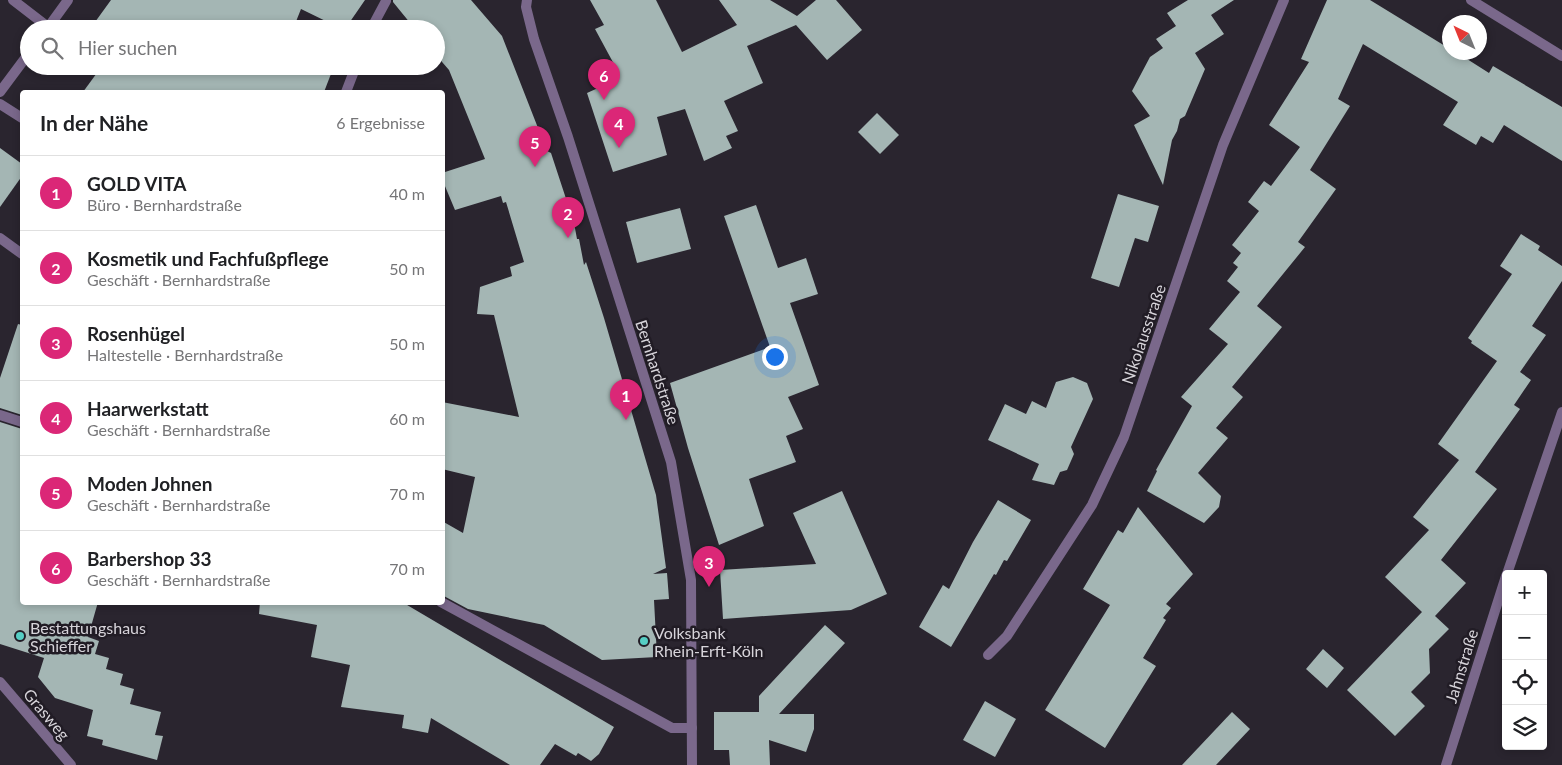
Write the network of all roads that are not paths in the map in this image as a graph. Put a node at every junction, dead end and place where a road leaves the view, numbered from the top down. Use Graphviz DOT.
graph roads {
  1 [pos="13,0"];
  2 [pos="68,0"];
  3 [pos="527,0"];
  4 [pos="1284,0"];
  5 [pos="1471,0"];
  6 [pos="386,1"];
  7 [pos="38,20"];
  8 [pos="54,20"];
  9 [pos="376,20"];
  10 [pos="1562,56"];
  11 [pos="20,65"];
  12 [pos="353,75"];
  13 [pos="347,90"];
  14 [pos="0,92"];
  15 [pos="0,104"];
  16 [pos="20,117"];
  17 [pos="0,238"];
  18 [pos="20,253"];
  19 [pos="1562,412"];
  20 [pos="0,415"];
  21 [pos="20,421"];
  22 [pos="1508,570"];
  23 [pos="1502,587"];
  24 [pos="445,604"];
  25 [pos="988,655"];
  26 [pos="0,682"];
  27 [pos="692,728"];
  28 [pos="1448,760"];
  29 [pos="71,765"];
  30 [pos="692,765"];
  1 -- 7 [label="street"];
  2 -- 8 [label="street"];
  3 -- 27 [label="street, Bernhardstraße"];
  4 -- 25 [label="street, Nikolausstraße"];
  5 -- 10 [label="street"];
  6 -- 9 [label="street"];
  11 -- 14 [label="street"];
  12 -- 13 [label="street"];
  15 -- 16 [label="street"];
  17 -- 18 [label="street"];
  19 -- 22 [label="street, Jahnstraße"];
  20 -- 21 [label="street"];
  23 -- 28 [label="street, Jahnstraße"];
  24 -- 27 [label="street"];
  26 -- 29 [label="street, Grasweg"];
  27 -- 30 [label="street, Bernhardstraße"];
}
